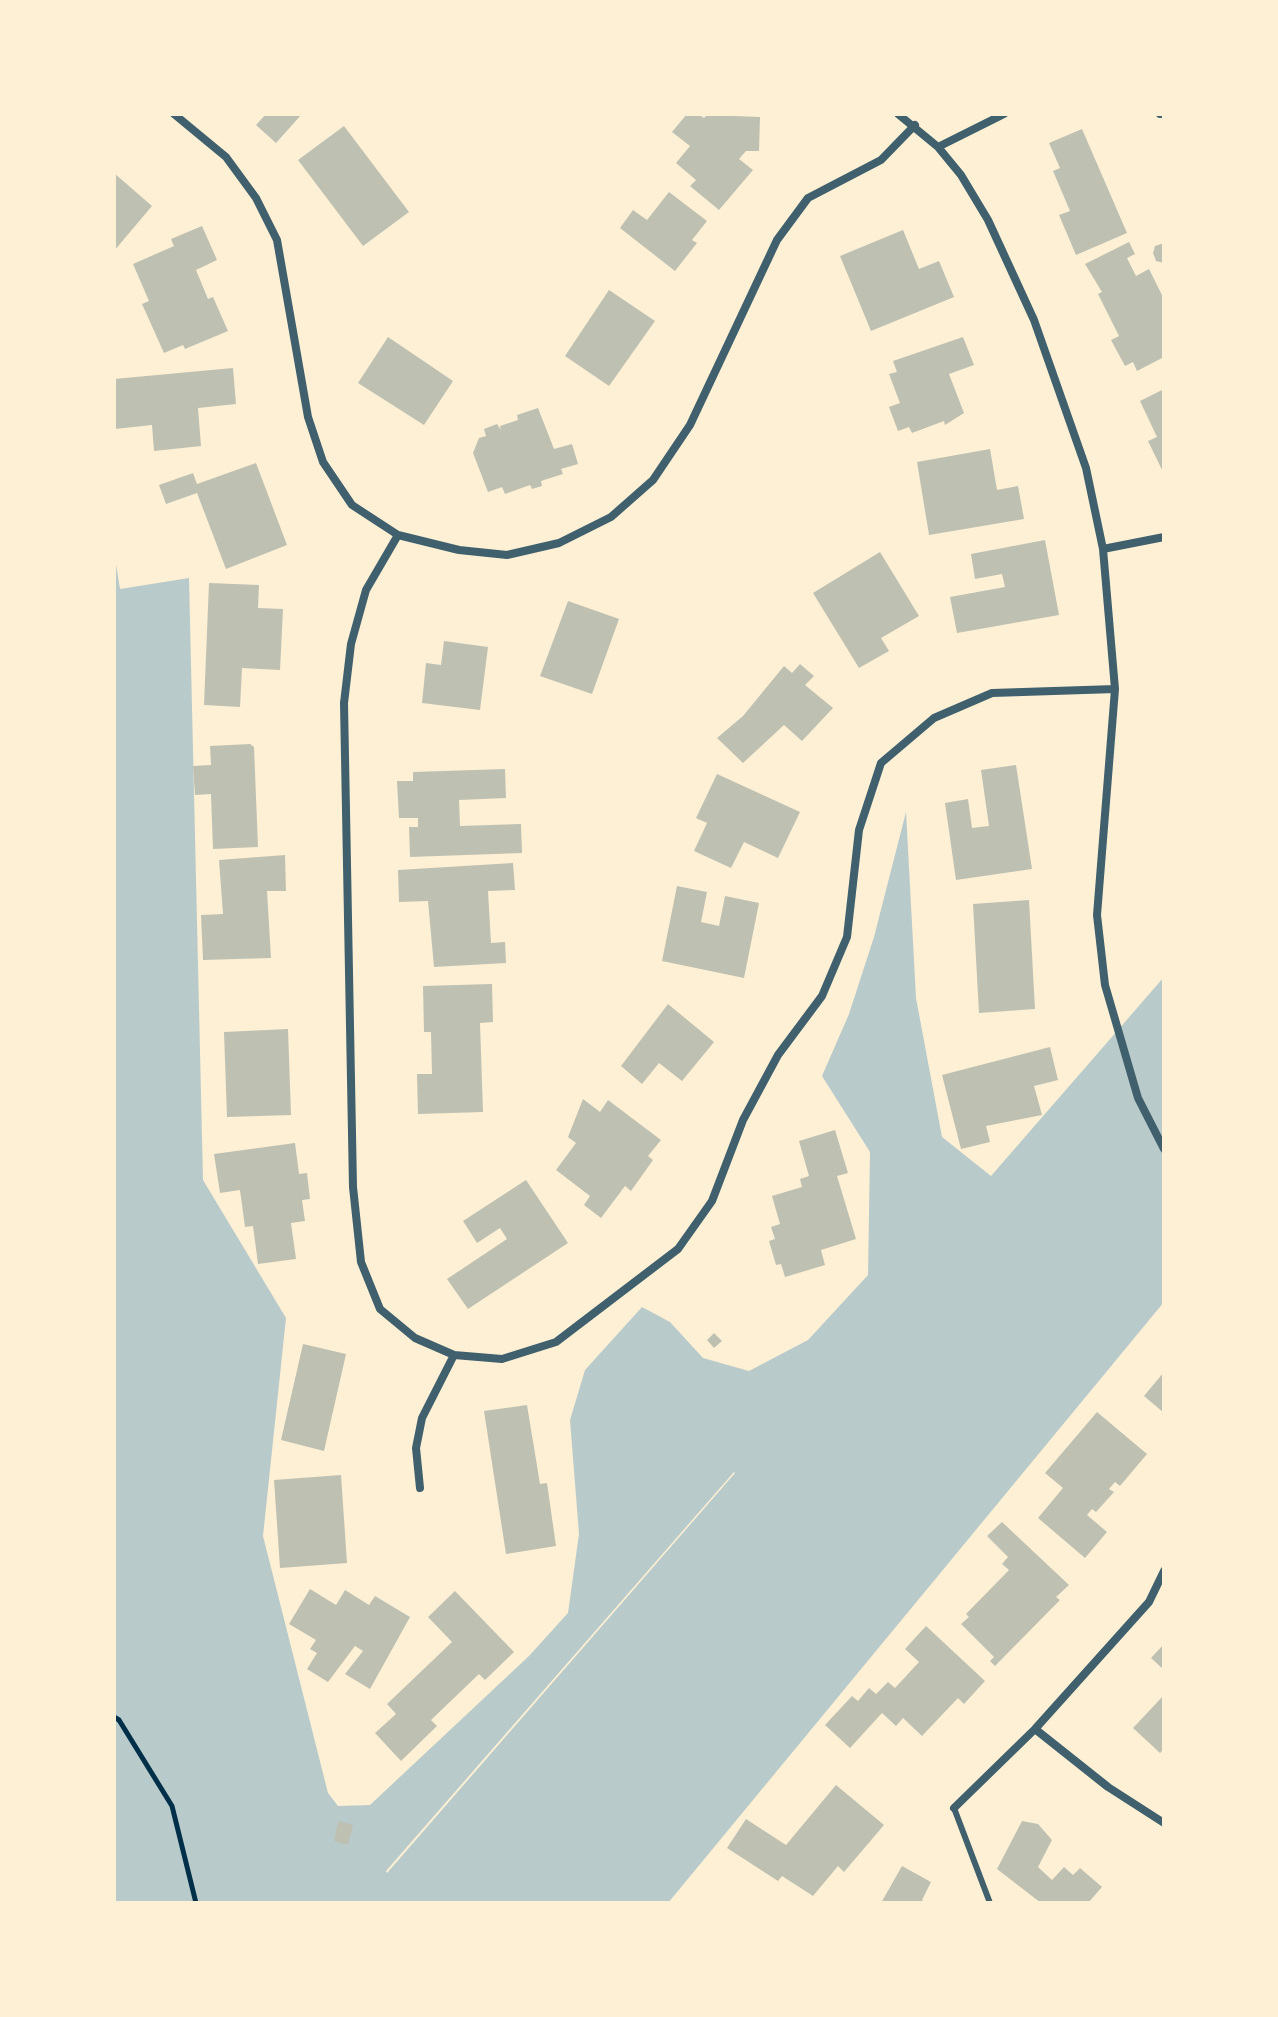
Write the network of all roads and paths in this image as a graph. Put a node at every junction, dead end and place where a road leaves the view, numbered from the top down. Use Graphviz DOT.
graph roads {
  1 [pos="174,114"];
  2 [pos="898,114"];
  3 [pos="1004,114"];
  4 [pos="915,125"];
  5 [pos="938,147"];
  6 [pos="398,535"];
  7 [pos="1164,537"];
  8 [pos="1103,549"];
  9 [pos="1115,689"];
  10 [pos="1164,1149"];
  11 [pos="454,1355"];
  12 [pos="420,1488"];
  13 [pos="1164,1571"];
  14 [pos="114,1717"];
  15 [pos="1035,1729"];
  16 [pos="954,1808"];
  17 [pos="1164,1823"];
  18 [pos="196,1903"];
  19 [pos="990,1903"];
  1 -- 6 [label="street"];
  2 -- 4 [label="street"];
  3 -- 5 [label="street"];
  4 -- 5 [label="street"];
  4 -- 6 [label="street"];
  5 -- 8 [label="street"];
  6 -- 11 [label="street"];
  7 -- 8 [label="street"];
  8 -- 9 [label="street"];
  9 -- 10 [label="street"];
  9 -- 11 [label="street"];
  11 -- 12 [label="street"];
  13 -- 15 [label="street"];
  14 -- 18 [label="path"];
  15 -- 16 [label="street"];
  15 -- 17 [label="street"];
  16 -- 19 [label="lane"];
}
